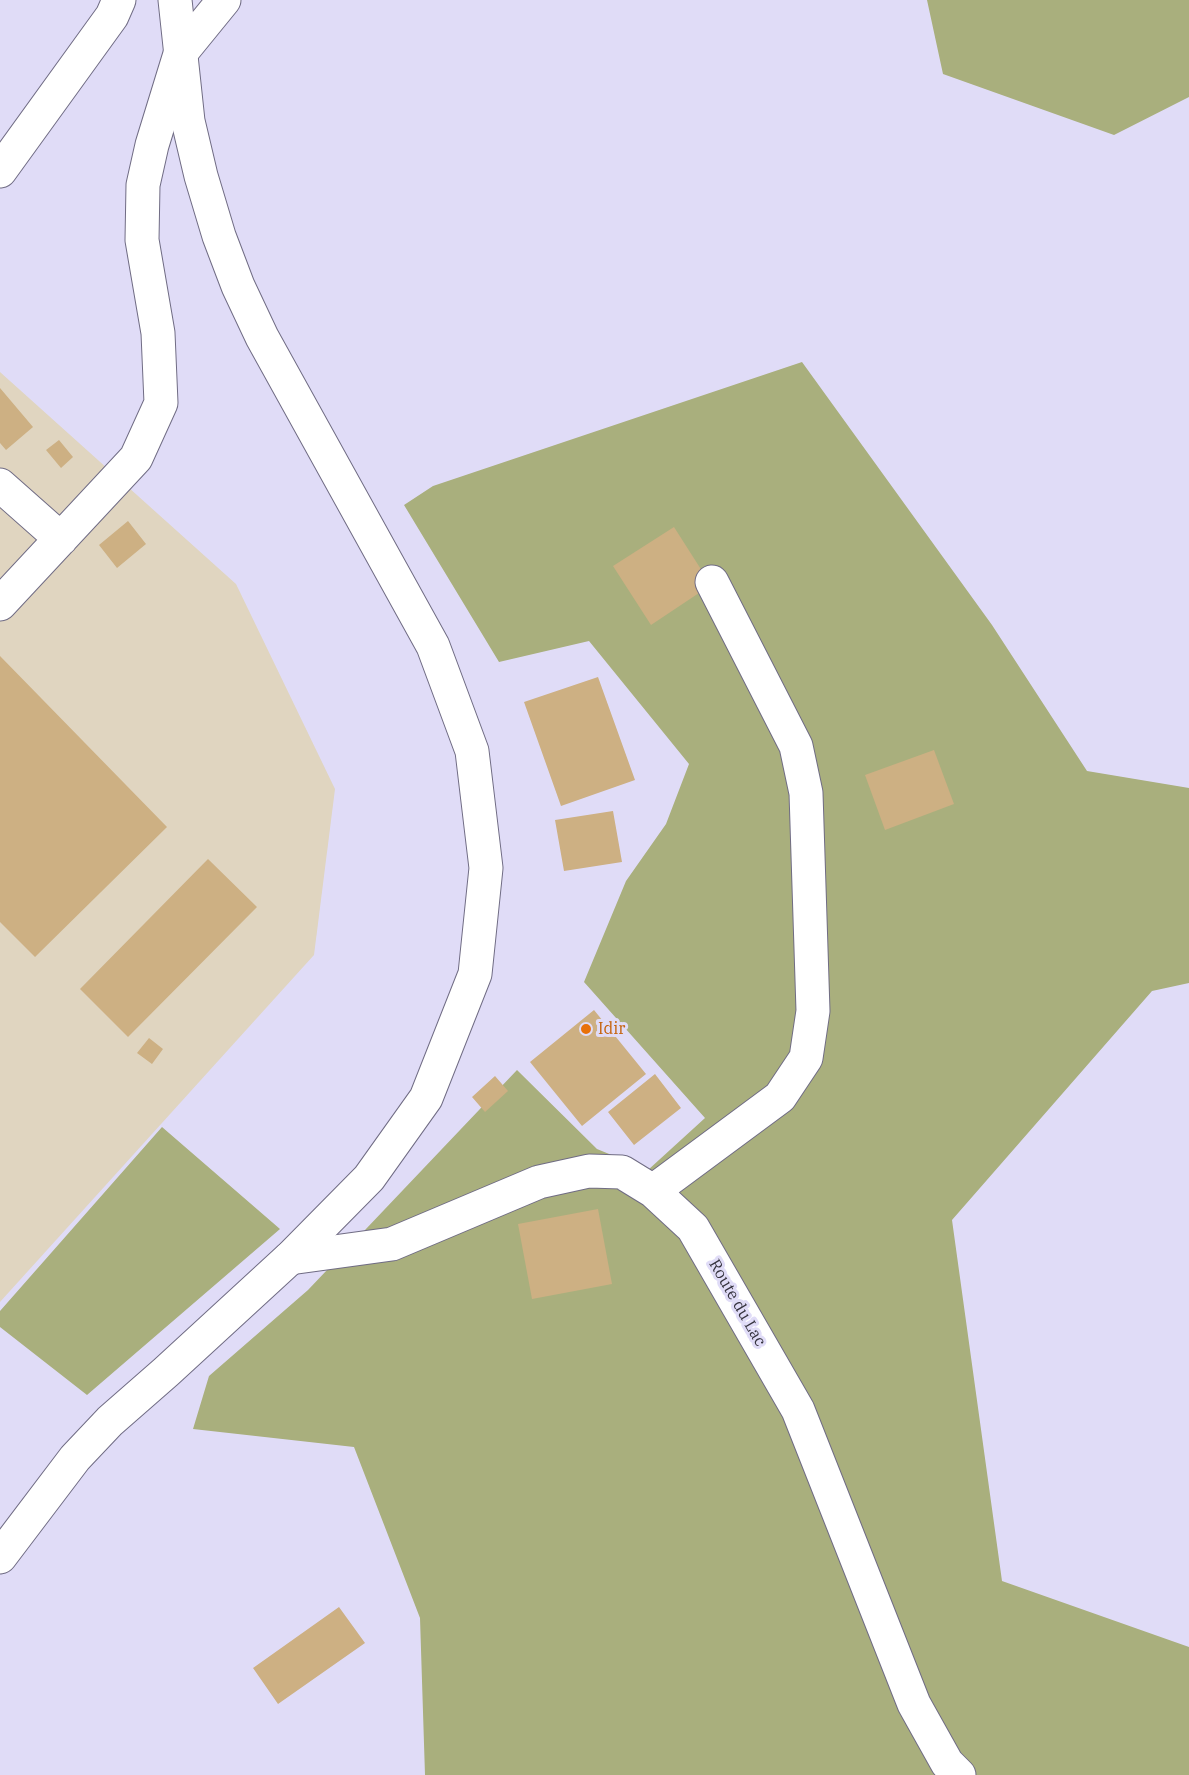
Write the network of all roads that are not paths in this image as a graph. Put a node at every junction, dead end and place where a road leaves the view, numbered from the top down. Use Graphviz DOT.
graph roads {
  1 [pos="119,0"];
  2 [pos="175,0"];
  3 [pos="224,0"];
  4 [pos="180,54"];
  5 [pos="0,171"];
  6 [pos="0,485"];
  7 [pos="61,539"];
  8 [pos="712,582"];
  9 [pos="0,604"];
  10 [pos="652,1191"];
  11 [pos="290,1258"];
  12 [pos="0,1557"];
  13 [pos="959,1775"];
  1 -- 5 [label="street"];
  2 -- 4 [label="street"];
  3 -- 4 [label="street"];
  4 -- 7 [label="street"];
  4 -- 11 [label="street"];
  6 -- 7 [label="street"];
  7 -- 9 [label="street"];
  8 -- 10 [label="street"];
  10 -- 11 [label="street, Route du Lac"];
  10 -- 13 [label="street, Route du Lac"];
  11 -- 12 [label="street"];
}
